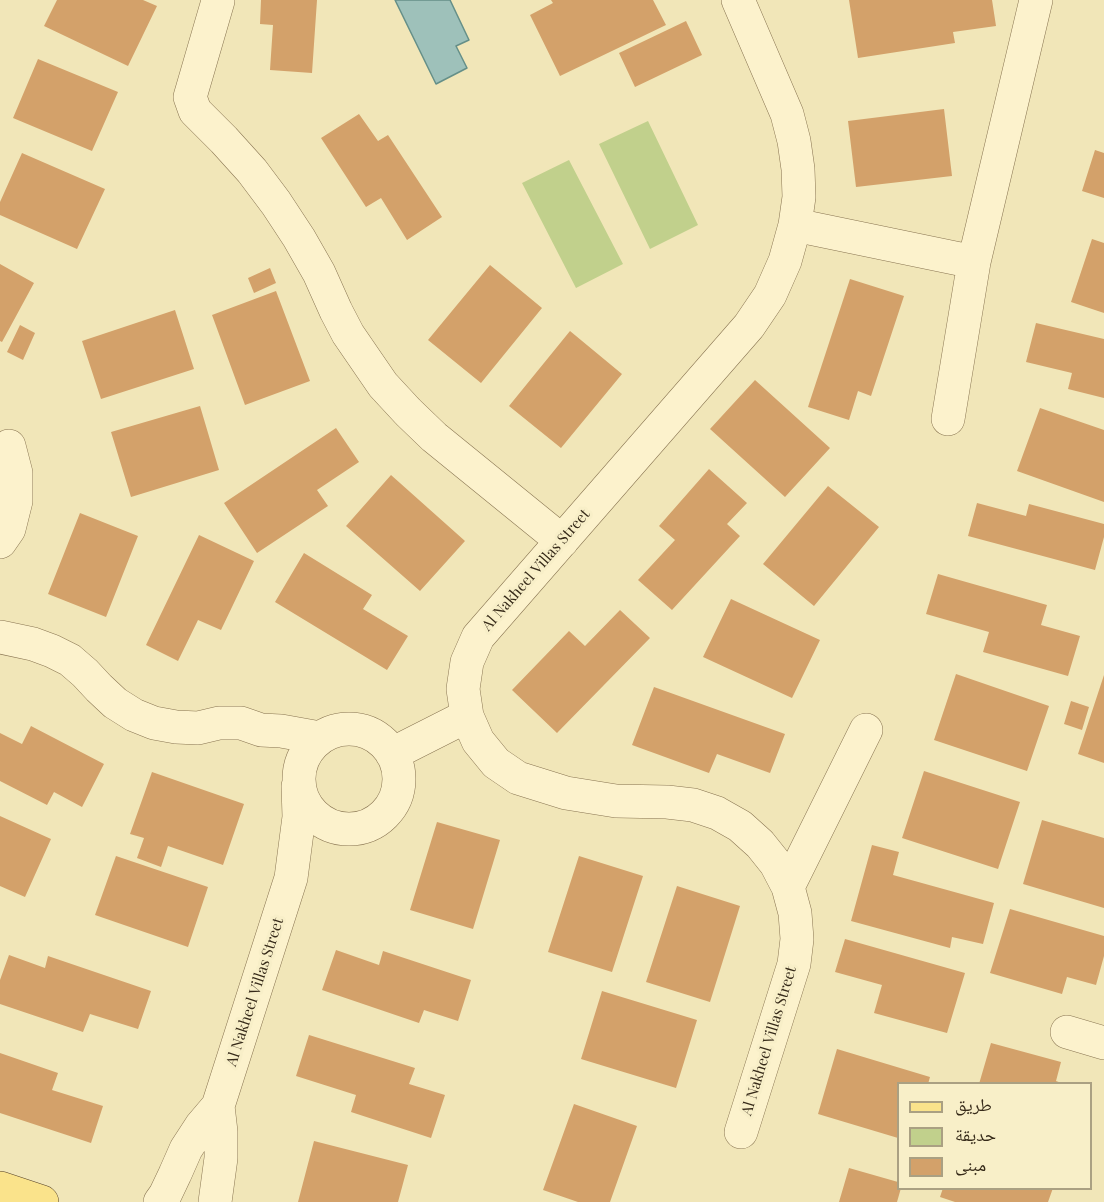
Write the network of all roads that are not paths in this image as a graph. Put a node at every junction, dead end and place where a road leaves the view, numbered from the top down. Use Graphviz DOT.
graph roads {
  1 [pos="738,0"];
  2 [pos="1036,0"];
  3 [pos="218,1"];
  4 [pos="795,225"];
  5 [pos="974,262"];
  6 [pos="948,419"];
  7 [pos="9,446"];
  8 [pos="561,541"];
  9 [pos="0,542"];
  10 [pos="0,637"];
  11 [pos="467,716"];
  12 [pos="261,730"];
  13 [pos="866,730"];
  14 [pos="320,738"];
  15 [pos="392,754"];
  16 [pos="298,779"];
  17 [pos="353,829"];
  18 [pos="291,878"];
  19 [pos="788,887"];
  20 [pos="1066,1032"];
  21 [pos="1104,1043"];
  22 [pos="218,1106"];
  23 [pos="741,1132"];
  24 [pos="0,1188"];
  25 [pos="42,1202"];
  26 [pos="160,1202"];
  27 [pos="215,1202"];
  1 -- 4 [label="street, Al Nakheel Villas Street"];
  2 -- 5 [label="street"];
  3 -- 8 [label="street"];
  4 -- 5 [label="street"];
  4 -- 8 [label="street, Al Nakheel Villas Street"];
  5 -- 6 [label="street"];
  7 -- 9 [label="street"];
  8 -- 11 [label="street, Al Nakheel Villas Street"];
  10 -- 12 [label="street"];
  11 -- 15 [label="street"];
  11 -- 19 [label="street, Al Nakheel Villas Street"];
  12 -- 14 [label="street"];
  12 -- 16 [label="street"];
  13 -- 19 [label="street"];
  14 -- 15 [label="street"];
  14 -- 16 [label="street"];
  15 -- 17 [label="street"];
  16 -- 17 [label="street"];
  16 -- 18 [label="street"];
  17 -- 18 [label="street"];
  18 -- 22 [label="street, Al Nakheel Villas Street"];
  19 -- 23 [label="street, Al Nakheel Villas Street"];
  20 -- 21 [label="street"];
  22 -- 26 [label="street, Al Nakheel Villas Street"];
  22 -- 27 [label="street, Al Nakheel Villas Street"];
  24 -- 25 [label="main road"];
}
